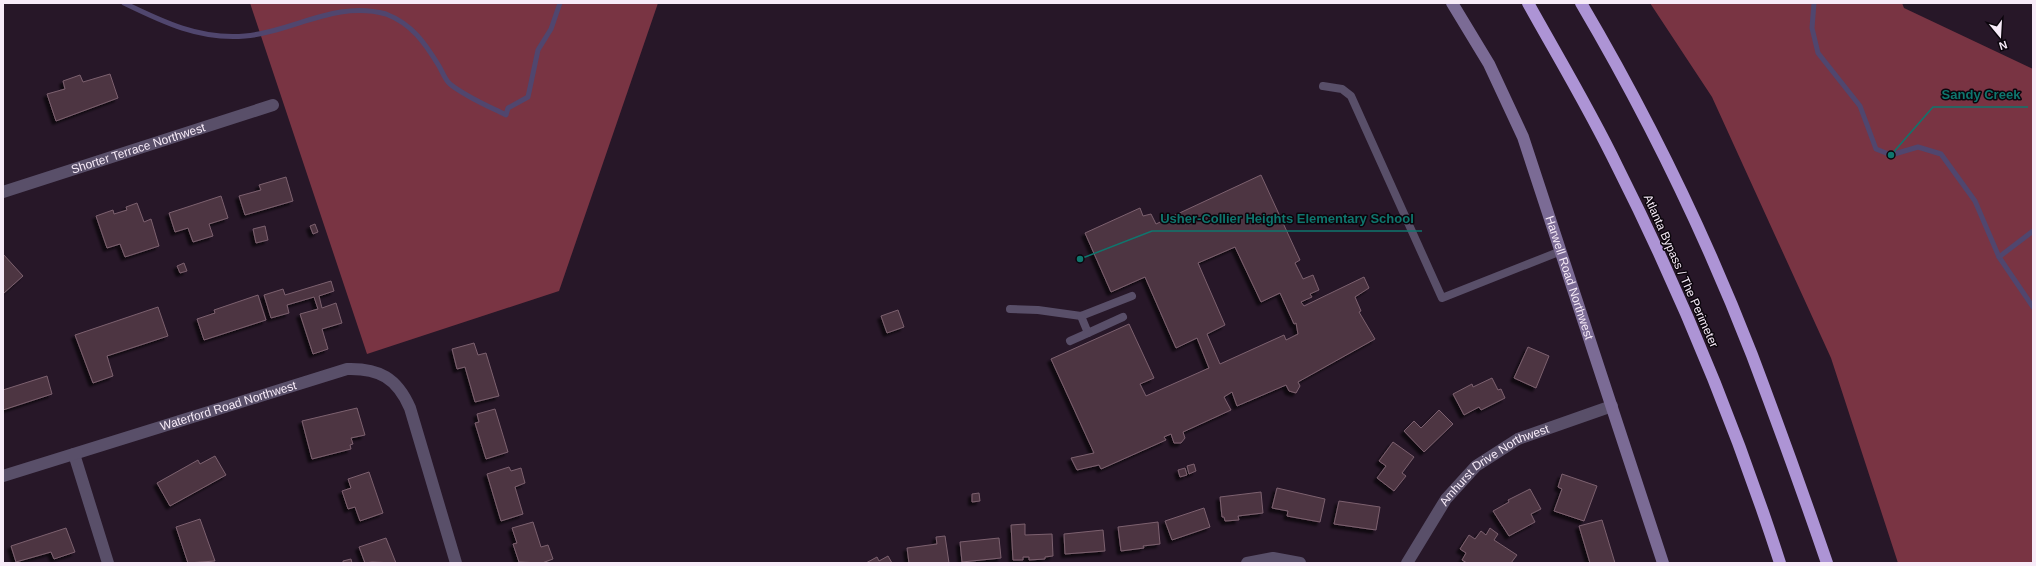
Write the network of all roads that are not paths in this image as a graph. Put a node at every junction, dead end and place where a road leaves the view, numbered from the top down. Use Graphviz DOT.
graph roads {
  1 [pos="1452,3"];
  2 [pos="1528,3"];
  3 [pos="1581,3"];
  4 [pos="1323,86"];
  5 [pos="273,105"];
  6 [pos="3,192"];
  7 [pos="1561,251"];
  8 [pos="1132,296"];
  9 [pos="1010,309"];
  10 [pos="1081,316"];
  11 [pos="1123,317"];
  12 [pos="1088,333"];
  13 [pos="1070,341"];
  14 [pos="1612,406"];
  15 [pos="74,454"];
  16 [pos="3,476"];
  17 [pos="108,563"];
  18 [pos="456,563"];
  19 [pos="1247,563"];
  20 [pos="1300,563"];
  21 [pos="1407,563"];
  22 [pos="1663,563"];
  23 [pos="1780,563"];
  24 [pos="1827,563"];
  1 -- 7 [label="street, Harwell Road Northwest"];
  2 -- 23 [label="highway, Atlanta Bypass / The Perimeter"];
  3 -- 24 [label="highway"];
  4 -- 7 [label="lane"];
  5 -- 6 [label="street, Shorter Terrace Northwest"];
  7 -- 14 [label="street, Harwell Road Northwest"];
  8 -- 10 [label="lane"];
  9 -- 10 [label="lane"];
  10 -- 12 [label="lane"];
  11 -- 12 [label="lane"];
  12 -- 13 [label="lane"];
  14 -- 21 [label="street, Amhurst Drive Northwest"];
  14 -- 22 [label="street, Harwell Road Northwest"];
  15 -- 16 [label="street, Waterford Road Northwest"];
  15 -- 17 [label="street"];
  15 -- 18 [label="street, Waterford Road Northwest"];
  19 -- 20 [label="street"];
}
